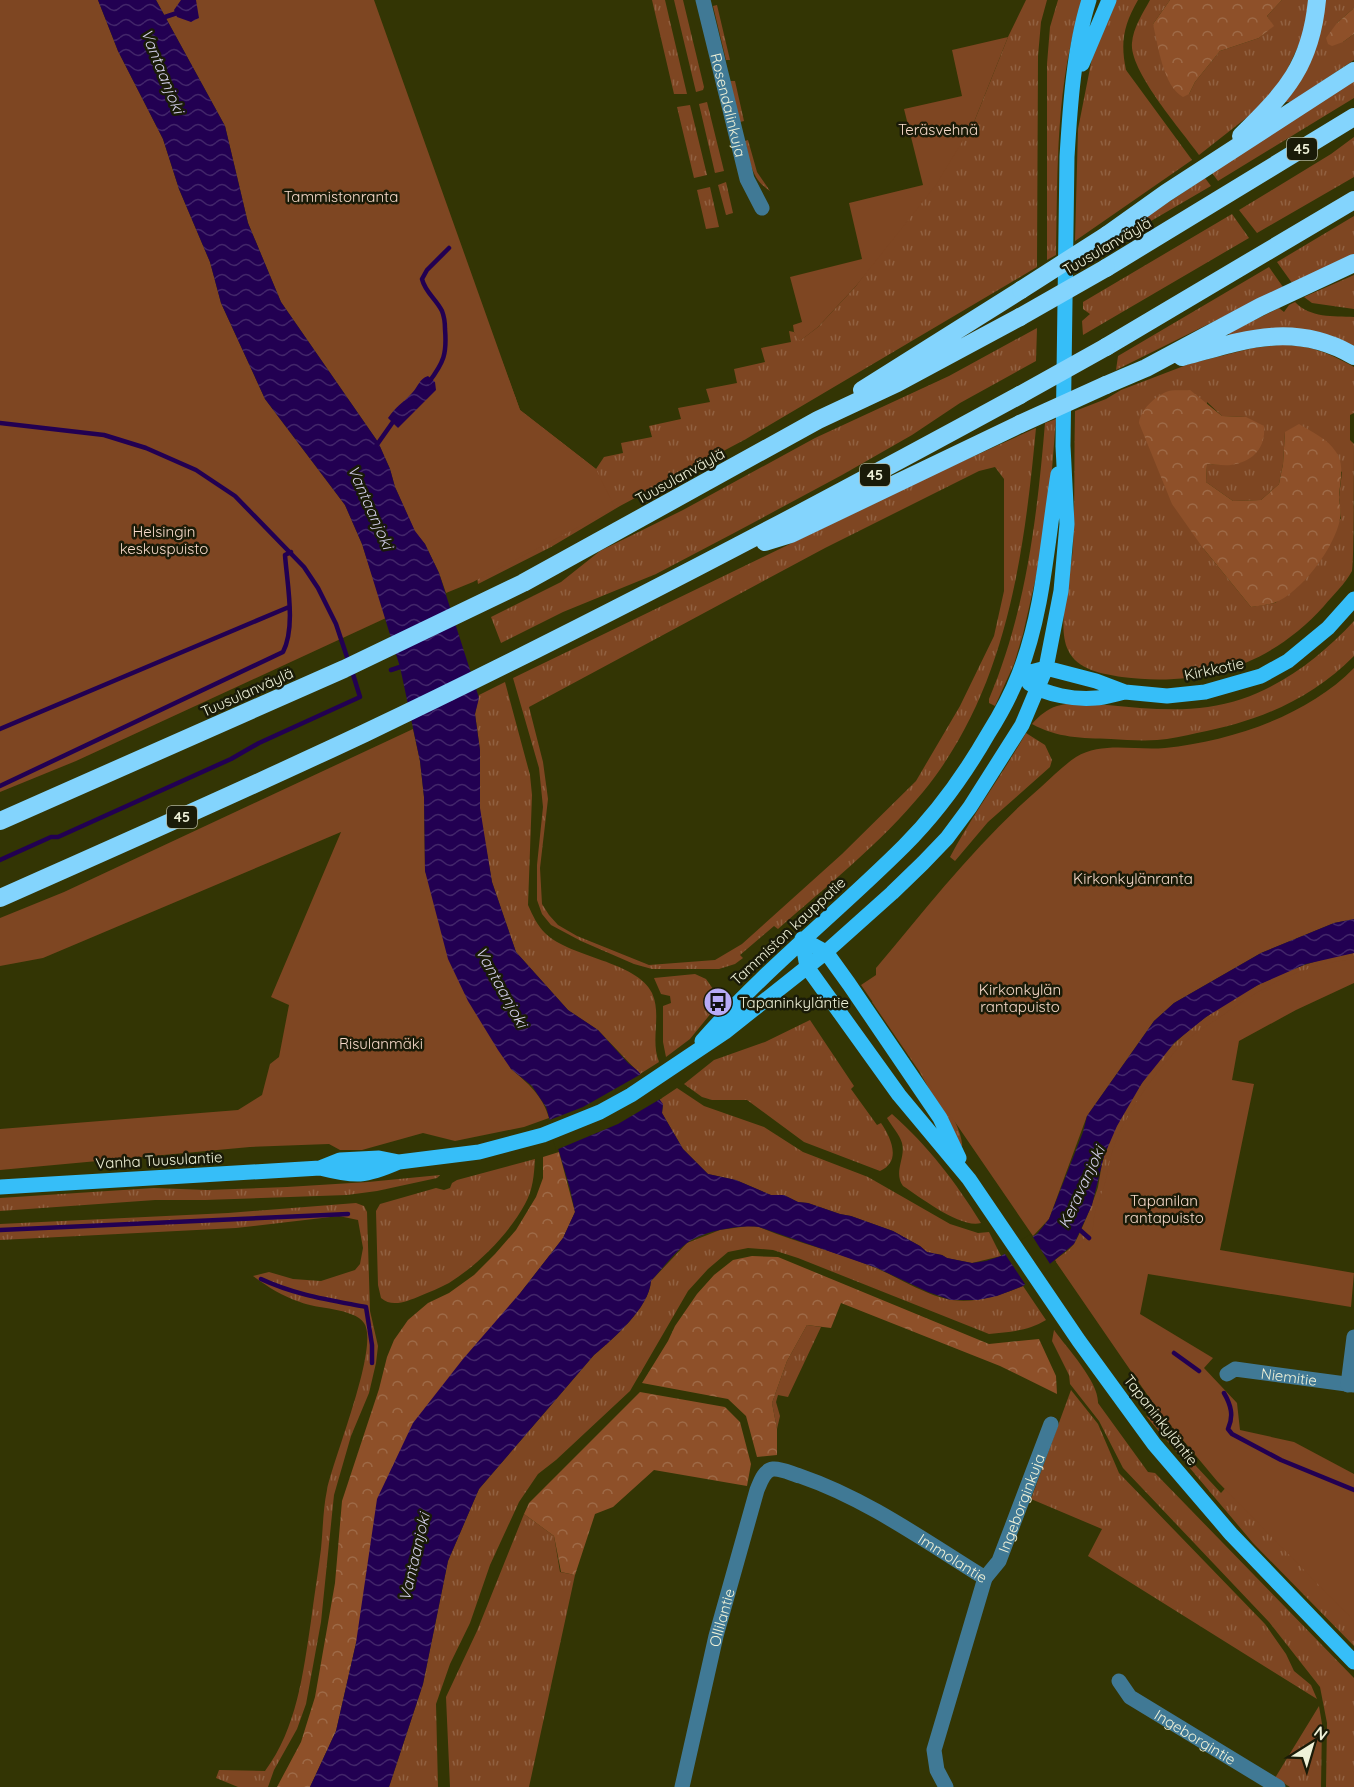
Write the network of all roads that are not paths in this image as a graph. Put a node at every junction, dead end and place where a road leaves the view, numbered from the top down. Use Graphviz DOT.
graph roads {
  1 [pos="703,0"];
  2 [pos="1089,0"];
  3 [pos="1109,0"];
  4 [pos="1317,0"];
  5 [pos="1354,71"];
  6 [pos="1074,87"];
  7 [pos="1354,117"];
  8 [pos="1212,164"];
  9 [pos="1354,200"];
  10 [pos="762,208"];
  11 [pos="1354,263"];
  12 [pos="1354,356"];
  13 [pos="1146,368"];
  14 [pos="818,420"];
  15 [pos="1063,446"];
  16 [pos="729,552"];
  17 [pos="1354,600"];
  18 [pos="1046,668"];
  19 [pos="1019,675"];
  20 [pos="1037,688"];
  21 [pos="1125,692"];
  22 [pos="0,821"];
  23 [pos="0,898"];
  24 [pos="802,939"];
  25 [pos="826,952"];
  26 [pos="807,967"];
  27 [pos="693,1053"];
  28 [pos="969,1179"];
  29 [pos="0,1187"];
  30 [pos="1354,1336"];
  31 [pos="1227,1374"];
  32 [pos="1351,1385"];
  33 [pos="1051,1425"];
  34 [pos="787,1472"];
  35 [pos="985,1578"];
  36 [pos="1354,1662"];
  37 [pos="1119,1681"];
  38 [pos="682,1787"];
  39 [pos="946,1787"];
  40 [pos="1278,1787"];
  1 -- 10 [label="street, Rosendalinkuja"];
  2 -- 6 [label="main road, Tammiston kauppatie"];
  3 -- 6 [label="main road, Tammiston kauppatie"];
  4 -- 8 [label="highway"];
  5 -- 8 [label="highway"];
  6 -- 15 [label="main road, Tammiston kauppatie"];
  7 -- 14 [label="highway, Tuusulanväylä / 45, bridge"];
  8 -- 14 [label="highway, bridge"];
  9 -- 16 [label="highway, 45, bridge"];
  11 -- 13 [label="highway"];
  12 -- 13 [label="highway"];
  13 -- 16 [label="highway, bridge"];
  14 -- 22 [label="highway, Tuusulanväylä / 45"];
  15 -- 18 [label="main road, Tammiston kauppatie"];
  15 -- 19 [label="main road, Tammiston kauppatie"];
  16 -- 23 [label="highway, 45"];
  17 -- 21 [label="main road, Kirkkotie"];
  18 -- 19 [label="main road, Kirkkotie"];
  18 -- 20 [label="main road, Tammiston kauppatie"];
  18 -- 21 [label="main road, Kirkkotie"];
  19 -- 20 [label="main road, Kirkkotie"];
  19 -- 24 [label="main road, Tammiston kauppatie"];
  20 -- 21 [label="main road, Kirkkotie"];
  20 -- 25 [label="main road, Tammiston kauppatie"];
  24 -- 25 [label="main road, Tapaninkyläntie"];
  24 -- 26 [label="main road, Tapaninkyläntie"];
  24 -- 27 [label="main road, Tammiston kauppatie"];
  25 -- 26 [label="main road, Tammiston kauppatie"];
  25 -- 28 [label="main road, Tapaninkyläntie"];
  26 -- 27 [label="main road, Tammiston kauppatie"];
  26 -- 28 [label="main road, Tapaninkyläntie"];
  27 -- 29 [label="main road, Vanha Tuusulantie"];
  28 -- 36 [label="main road, Tapaninkyläntie"];
  30 -- 32 [label="street"];
  31 -- 32 [label="street, Niemitie"];
  33 -- 35 [label="street, Ingeborginkuja"];
  34 -- 35 [label="street, Immolantie"];
  34 -- 38 [label="street, Ollilantie"];
  35 -- 39 [label="street, Immolantie"];
  37 -- 40 [label="street, Ingeborgintie"];
}
